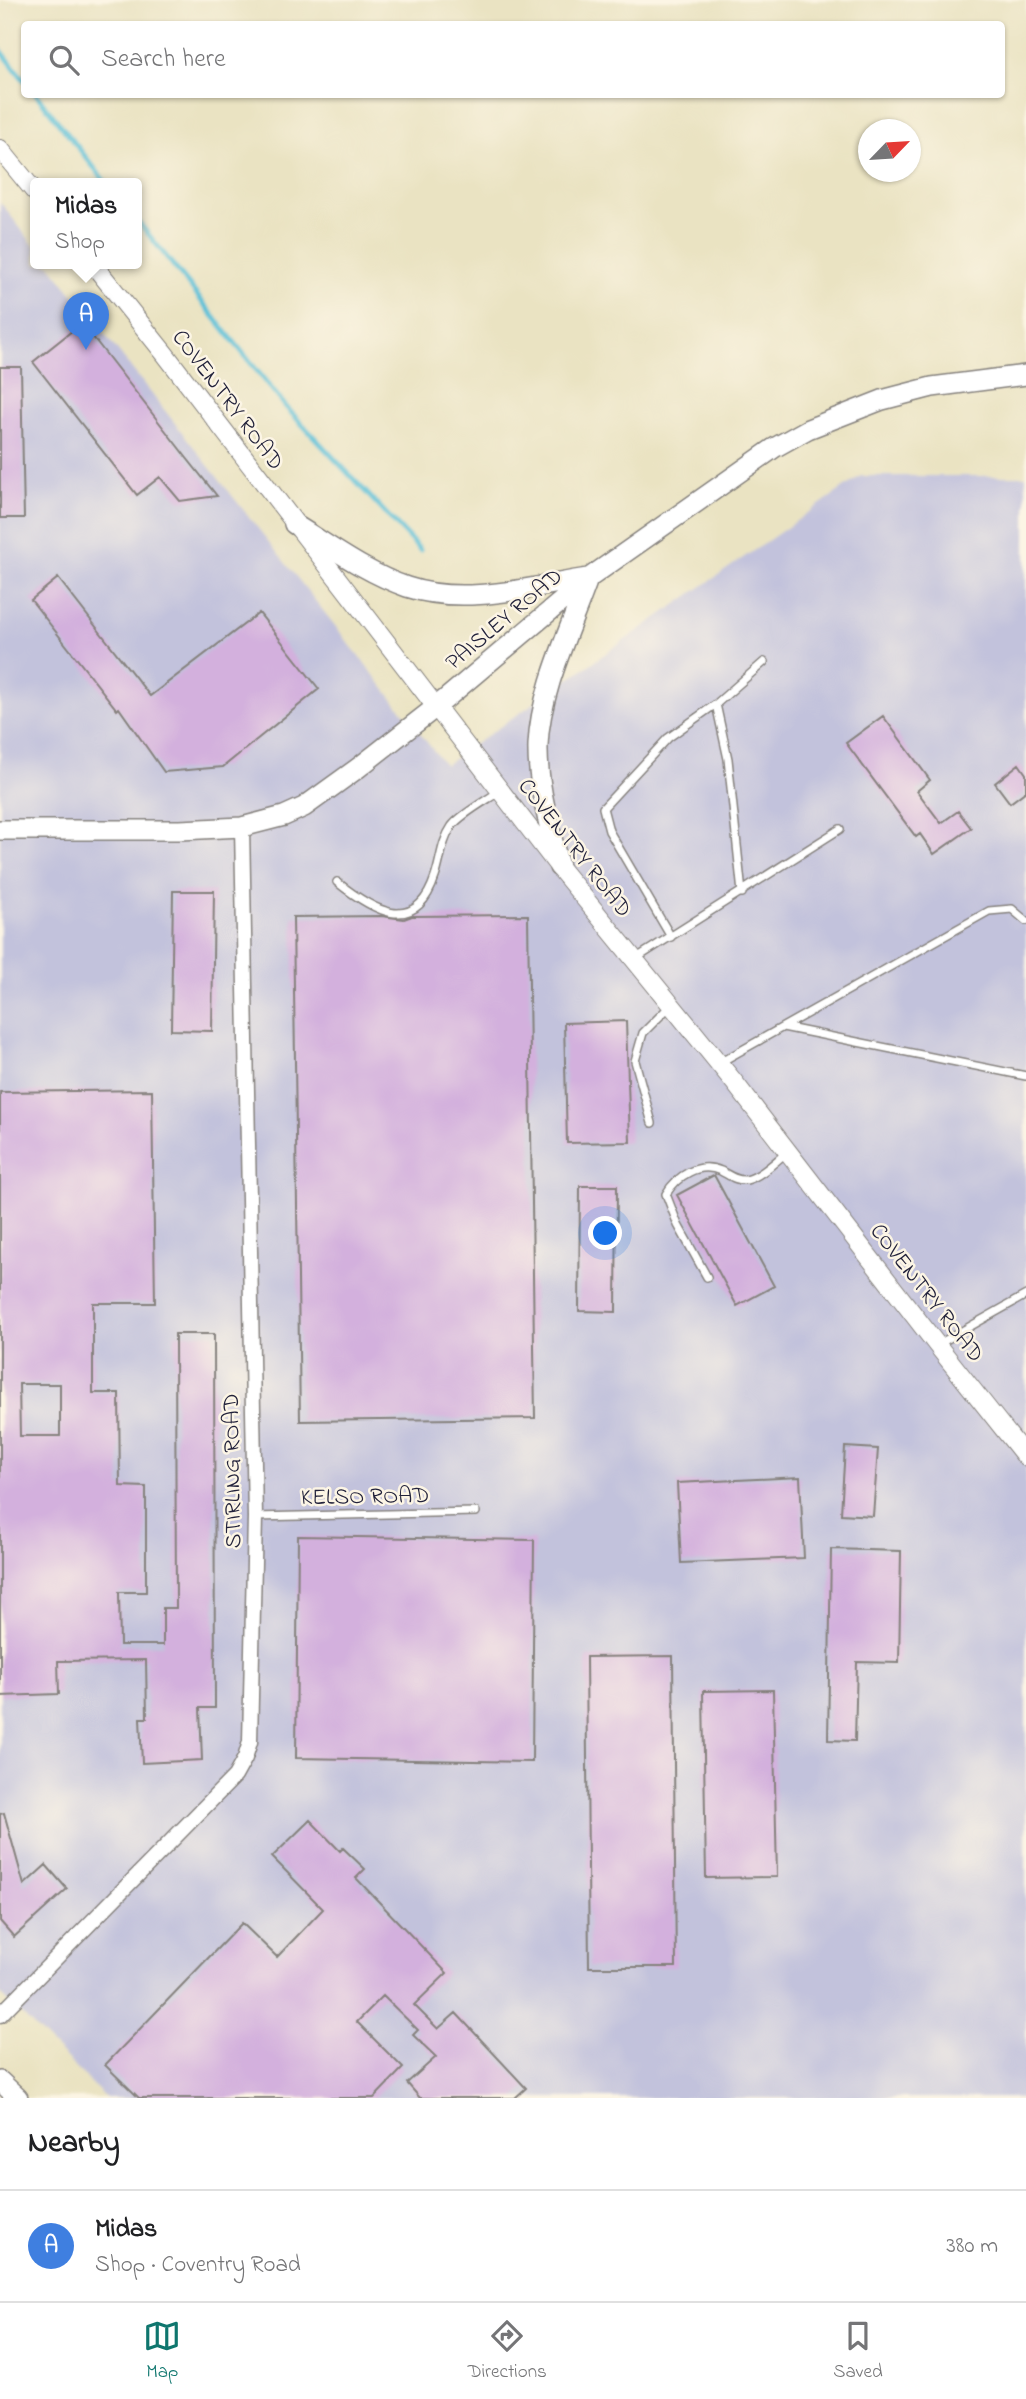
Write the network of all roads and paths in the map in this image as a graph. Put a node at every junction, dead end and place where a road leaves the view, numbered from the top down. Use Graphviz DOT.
graph roads {
  1 [pos="0,149"];
  2 [pos="30,186"];
  3 [pos="97,269"];
  4 [pos="1026,375"];
  5 [pos="294,524"];
  6 [pos="589,578"];
  7 [pos="764,662"];
  8 [pos="716,704"];
  9 [pos="436,706"];
  10 [pos="501,791"];
  11 [pos="242,827"];
  12 [pos="0,830"];
  13 [pos="840,830"];
  14 [pos="559,867"];
  15 [pos="337,882"];
  16 [pos="742,893"];
  17 [pos="1026,921"];
  18 [pos="671,937"];
  19 [pos="635,960"];
  20 [pos="671,1005"];
  21 [pos="783,1027"];
  22 [pos="718,1063"];
  23 [pos="1026,1076"];
  24 [pos="652,1123"];
  25 [pos="788,1152"];
  26 [pos="707,1277"];
  27 [pos="1026,1295"];
  28 [pos="937,1345"];
  29 [pos="1026,1457"];
  30 [pos="476,1512"];
  31 [pos="255,1517"];
  32 [pos="0,2015"];
  33 [pos="0,2081"];
  34 [pos="18,2098"];
  1 -- 2 [label="street"];
  3 -- 5 [label="street, COVENTRY ROAD"];
  4 -- 6 [label="main road, PAISLEY ROAD"];
  5 -- 6 [label="main road"];
  5 -- 9 [label="street, COVENTRY ROAD"];
  6 -- 9 [label="main road, PAISLEY ROAD"];
  6 -- 14 [label="main road"];
  7 -- 8 [label="lane"];
  8 -- 16 [label="lane"];
  8 -- 18 [label="lane"];
  9 -- 10 [label="street, COVENTRY ROAD"];
  9 -- 11 [label="main road, PAISLEY ROAD"];
  10 -- 14 [label="street, COVENTRY ROAD"];
  10 -- 15 [label="lane"];
  11 -- 12 [label="main road, PAISLEY ROAD"];
  11 -- 31 [label="street, STIRLING ROAD"];
  13 -- 16 [label="lane"];
  14 -- 19 [label="street, COVENTRY ROAD"];
  16 -- 18 [label="lane"];
  17 -- 21 [label="lane"];
  18 -- 19 [label="lane"];
  19 -- 20 [label="street, COVENTRY ROAD"];
  20 -- 22 [label="street, COVENTRY ROAD"];
  20 -- 24 [label="lane"];
  21 -- 22 [label="lane"];
  21 -- 23 [label="lane"];
  22 -- 25 [label="street, COVENTRY ROAD"];
  25 -- 26 [label="lane"];
  25 -- 28 [label="street, COVENTRY ROAD"];
  27 -- 28 [label="lane"];
  28 -- 29 [label="street, COVENTRY ROAD"];
  30 -- 31 [label="lane, KELSO ROAD"];
  31 -- 32 [label="street, STIRLING ROAD"];
  33 -- 34 [label="main road"];
}
